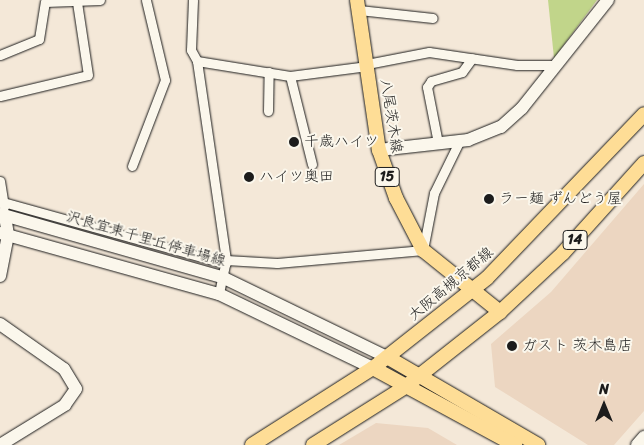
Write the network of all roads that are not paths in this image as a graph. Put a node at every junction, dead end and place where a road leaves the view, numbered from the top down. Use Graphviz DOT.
graph roads {
  1 [pos="100,0"];
  2 [pos="146,0"];
  3 [pos="193,0"];
  4 [pos="605,1"];
  5 [pos="77,2"];
  6 [pos="358,5"];
  7 [pos="433,18"];
  8 [pos="0,55"];
  9 [pos="472,58"];
  10 [pos="197,60"];
  11 [pos="367,65"];
  12 [pos="556,65"];
  13 [pos="269,72"];
  14 [pos="290,76"];
  15 [pos="0,96"];
  16 [pos="268,111"];
  17 [pos="644,114"];
  18 [pos="459,142"];
  19 [pos="438,144"];
  20 [pos="379,150"];
  21 [pos="644,163"];
  22 [pos="312,164"];
  23 [pos="132,166"];
  24 [pos="0,181"];
  25 [pos="3,210"];
  26 [pos="4,234"];
  27 [pos="423,250"];
  28 [pos="226,262"];
  29 [pos="0,276"];
  30 [pos="224,278"];
  31 [pos="474,288"];
  32 [pos="219,294"];
  33 [pos="500,312"];
  34 [pos="0,324"];
  35 [pos="387,357"];
  36 [pos="373,368"];
  37 [pos="420,376"];
  38 [pos="405,387"];
  39 [pos="644,437"];
  40 [pos="0,445"];
  41 [pos="252,445"];
  42 [pos="313,445"];
  43 [pos="515,445"];
  44 [pos="538,445"];
  45 [pos="637,445"];
  1 -- 5 [label="street"];
  2 -- 23 [label="street"];
  3 -- 10 [label="street"];
  4 -- 12 [label="main road"];
  5 -- 8 [label="street"];
  5 -- 15 [label="street"];
  6 -- 7 [label="street"];
  6 -- 11 [label="main road, 八尾茨木線 / 15"];
  9 -- 11 [label="street"];
  9 -- 12 [label="street"];
  9 -- 19 [label="street"];
  10 -- 13 [label="street"];
  10 -- 28 [label="street"];
  11 -- 14 [label="street"];
  11 -- 20 [label="main road, 八尾茨木線 / 15"];
  12 -- 18 [label="main road"];
  13 -- 14 [label="street"];
  13 -- 16 [label="street"];
  14 -- 22 [label="street"];
  17 -- 31 [label="main road, 大阪高槻京都線 / 14"];
  18 -- 19 [label="main road"];
  18 -- 27 [label="street"];
  19 -- 20 [label="main road"];
  20 -- 27 [label="main road, 八尾茨木線 / 15"];
  21 -- 33 [label="main road, 14"];
  24 -- 25 [label="street"];
  25 -- 26 [label="main road"];
  25 -- 28 [label="street"];
  25 -- 30 [label="main road, 沢良宜東千里丘停車場線"];
  26 -- 29 [label="main road"];
  26 -- 32 [label="main road, 沢良宜東千里丘停車場線"];
  27 -- 28 [label="street"];
  27 -- 31 [label="main road, 八尾茨木線 / 15"];
  28 -- 30 [label="street"];
  30 -- 32 [label="street"];
  30 -- 35 [label="main road, 沢良宜東千里丘停車場線"];
  31 -- 33 [label="main road, 八尾茨木線 / 15"];
  31 -- 35 [label="main road, 大阪高槻京都線 / 14"];
  32 -- 36 [label="main road, 沢良宜東千里丘停車場線"];
  33 -- 37 [label="main road, 14"];
  34 -- 40 [label="main road"];
  35 -- 36 [label="main road, 大阪高槻京都線 / 14"];
  35 -- 37 [label="main road"];
  36 -- 38 [label="main road"];
  36 -- 41 [label="main road, 大阪高槻京都線 / 14"];
  37 -- 38 [label="main road, 14"];
  37 -- 44 [label="main road"];
  38 -- 42 [label="main road, 14"];
  38 -- 43 [label="main road"];
  39 -- 45 [label="main road"];
}
